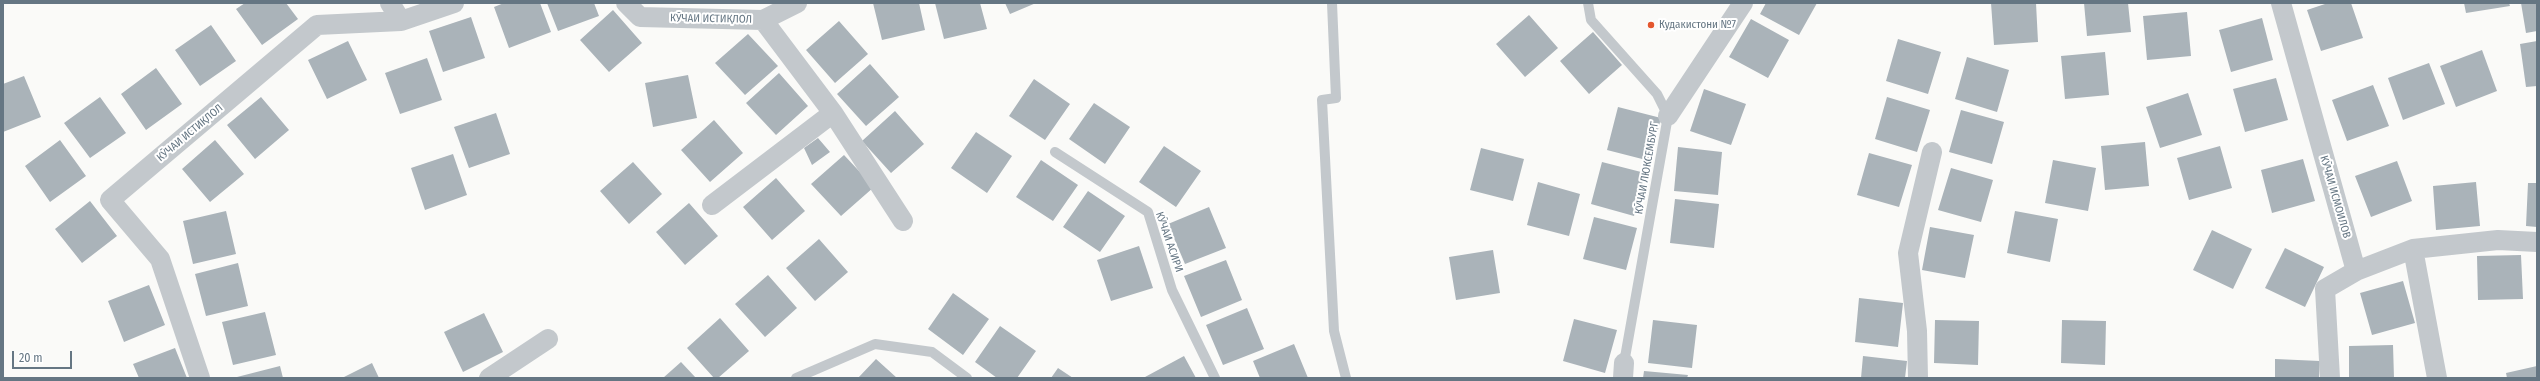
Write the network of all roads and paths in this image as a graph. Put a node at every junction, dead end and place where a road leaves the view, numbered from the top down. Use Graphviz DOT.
graph roads {
  1 [pos="390,3"];
  2 [pos="454,3"];
  3 [pos="626,3"];
  4 [pos="797,3"];
  5 [pos="1332,3"];
  6 [pos="1588,3"];
  7 [pos="1743,3"];
  8 [pos="2281,3"];
  9 [pos="763,20"];
  10 [pos="401,21"];
  11 [pos="833,113"];
  12 [pos="1668,116"];
  13 [pos="1055,152"];
  14 [pos="1932,152"];
  15 [pos="712,205"];
  16 [pos="903,221"];
  17 [pos="2537,242"];
  18 [pos="2413,249"];
  19 [pos="2356,271"];
  20 [pos="548,340"];
  21 [pos="1623,370"];
  22 [pos="200,378"];
  23 [pos="489,378"];
  24 [pos="796,378"];
  25 [pos="967,378"];
  26 [pos="1215,378"];
  27 [pos="1346,378"];
  28 [pos="1918,378"];
  29 [pos="2330,378"];
  30 [pos="2437,378"];
  1 -- 10 [label="street"];
  2 -- 10 [label="street, КӮЧАИ ИСТИҚЛОЛ"];
  3 -- 9 [label="street, КӮЧАИ ИСТИҚЛОЛ"];
  4 -- 9 [label="street, КӮЧАИ ИСТИҚЛОЛ"];
  5 -- 27 [label="lane"];
  6 -- 12 [label="lane, КӮЧАИ ЛЮКСЕМБУРГ"];
  7 -- 12 [label="street"];
  8 -- 19 [label="street, КӮЧАИ ИСМОИЛОВ"];
  9 -- 11 [label="street"];
  10 -- 22 [label="street, КӮЧАИ ИСТИҚЛОЛ"];
  11 -- 15 [label="street"];
  11 -- 16 [label="street"];
  12 -- 21 [label="lane, КӮЧАИ ЛЮКСЕМБУРГ"];
  13 -- 26 [label="lane, КӮЧАИ АСИРИ"];
  14 -- 28 [label="street"];
  17 -- 18 [label="street"];
  18 -- 19 [label="street"];
  18 -- 30 [label="street"];
  19 -- 29 [label="street"];
  20 -- 23 [label="street"];
  24 -- 25 [label="lane"];
}
